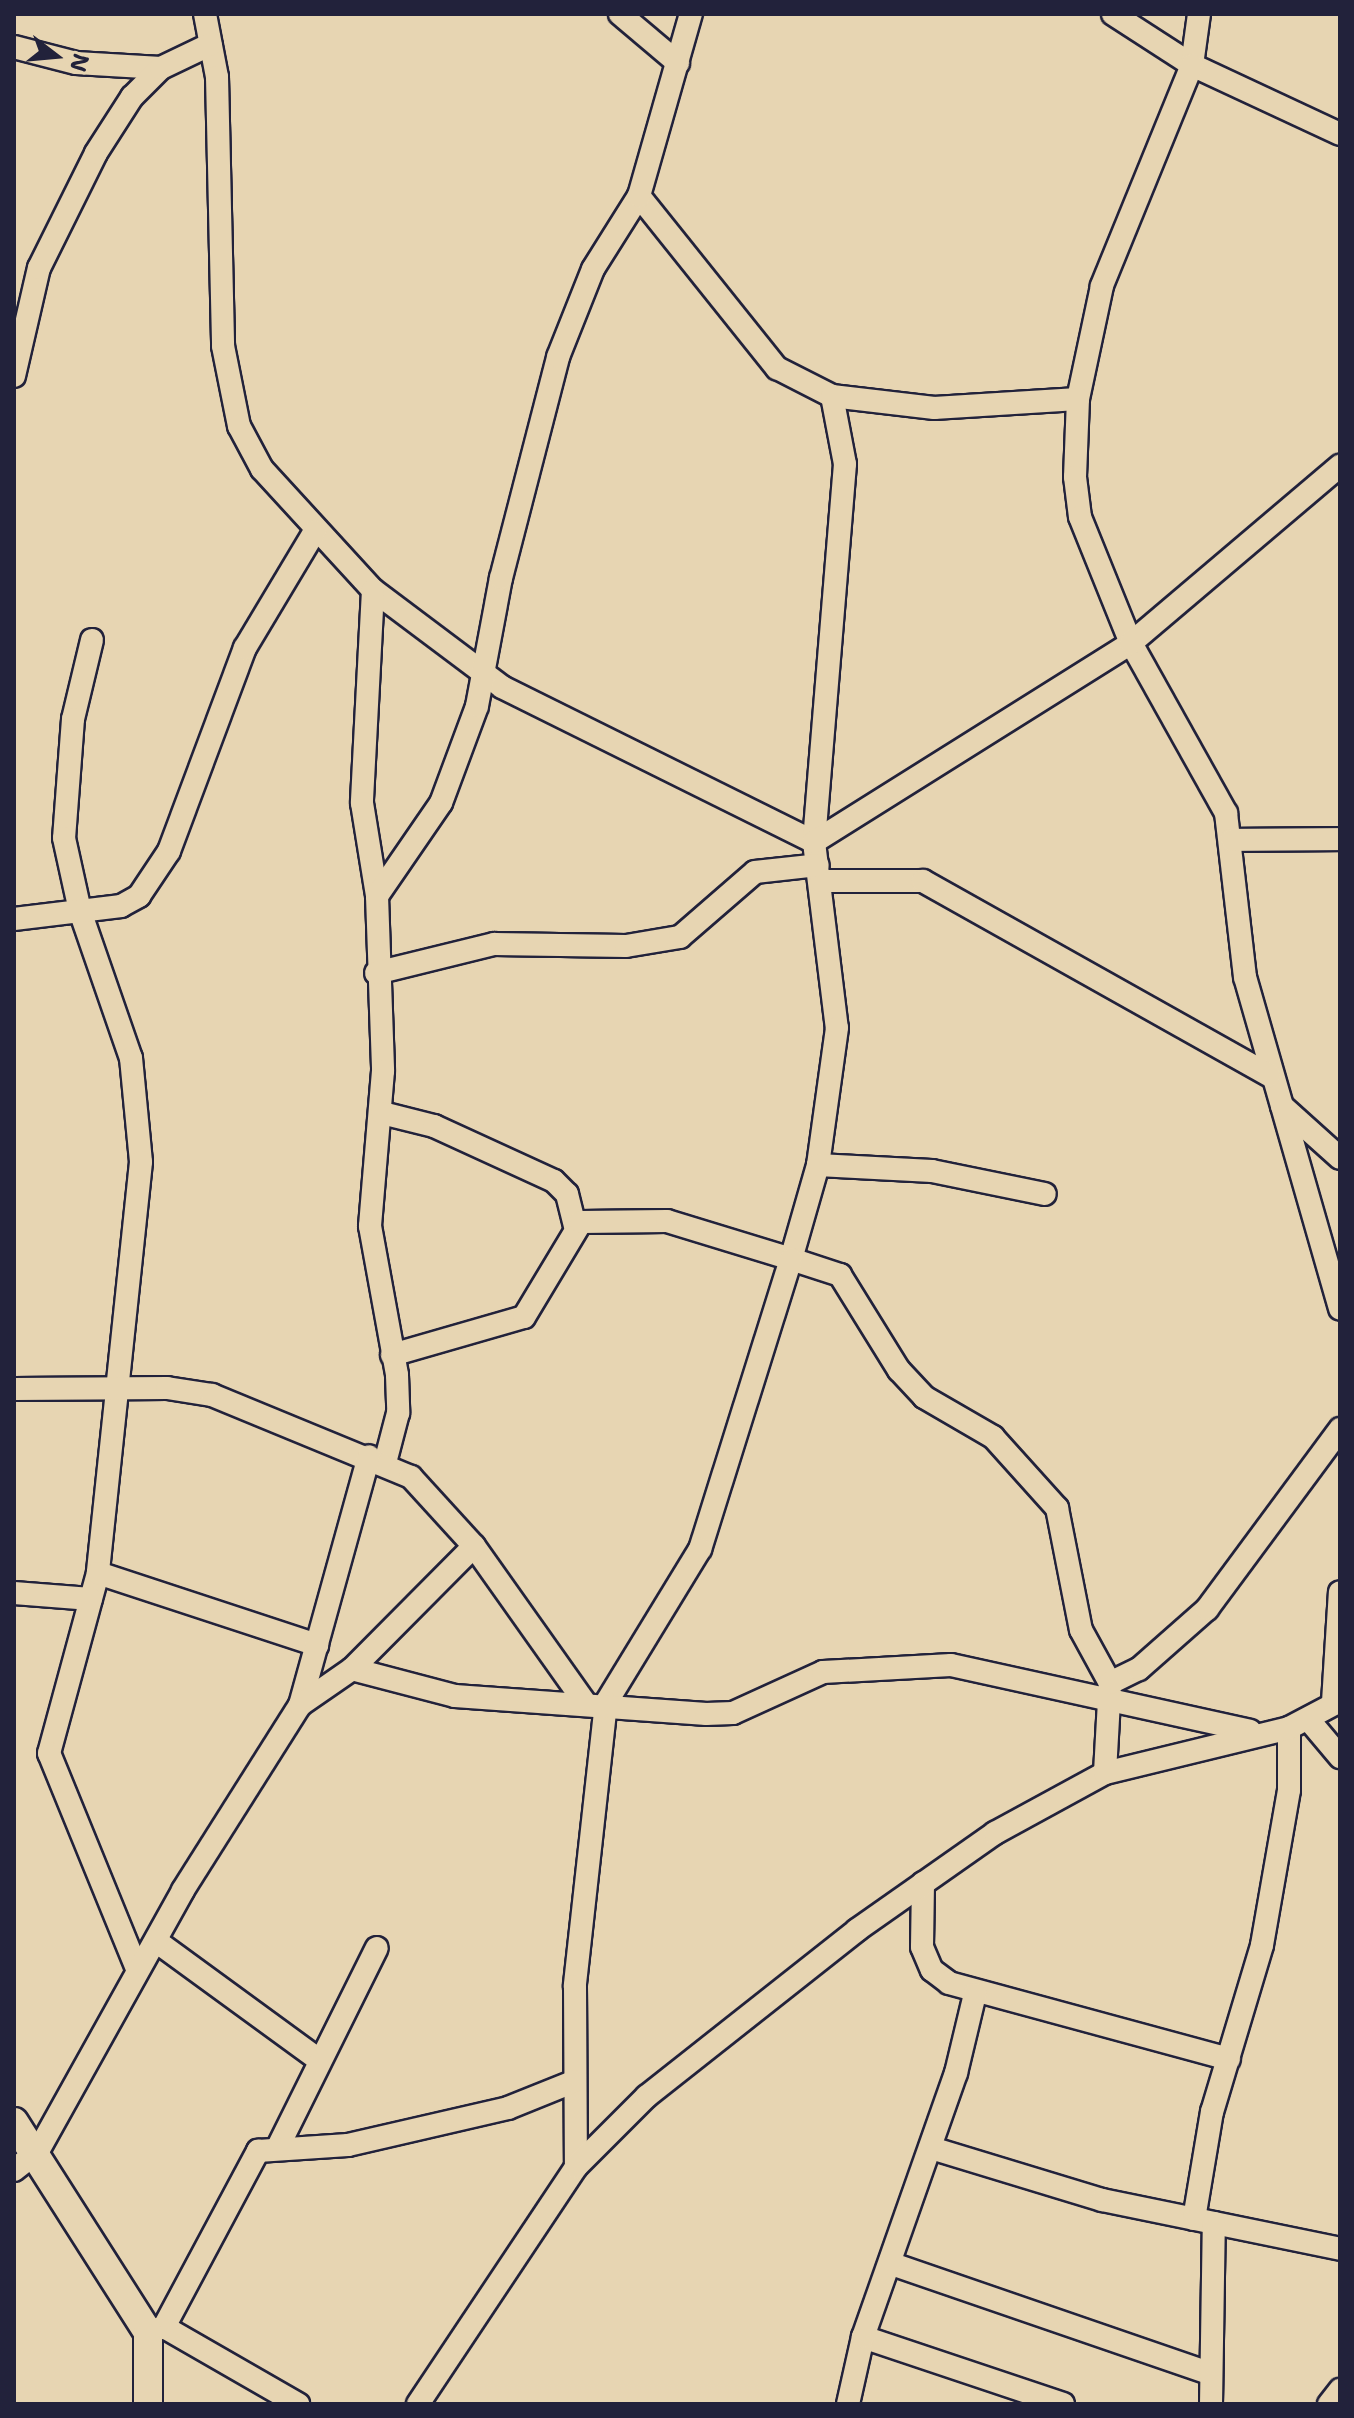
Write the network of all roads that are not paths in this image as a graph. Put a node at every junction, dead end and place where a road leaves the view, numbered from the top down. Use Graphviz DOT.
graph roads {
  1 [pos="205,14"];
  2 [pos="620,14"];
  3 [pos="691,14"];
  4 [pos="1113,14"];
  5 [pos="1199,14"];
  6 [pos="211,44"];
  7 [pos="14,47"];
  8 [pos="678,63"];
  9 [pos="1192,65"];
  10 [pos="161,68"];
  11 [pos="1340,134"];
  12 [pos="639,196"];
  13 [pos="14,376"];
  14 [pos="832,396"];
  15 [pos="1078,399"];
  16 [pos="1340,466"];
  17 [pos="315,531"];
  18 [pos="373,590"];
  19 [pos="92,640"];
  20 [pos="1131,643"];
  21 [pos="484,672"];
  22 [pos="1340,839"];
  23 [pos="1232,840"];
  24 [pos="814,842"];
  25 [pos="819,873"];
  26 [pos="377,896"];
  27 [pos="80,911"];
  28 [pos="14,919"];
  29 [pos="376,973"];
  30 [pos="1269,1075"];
  31 [pos="1279,1102"];
  32 [pos="382,1113"];
  33 [pos="1340,1158"];
  34 [pos="818,1165"];
  35 [pos="1045,1194"];
  36 [pos="575,1225"];
  37 [pos="791,1259"];
  38 [pos="1340,1309"];
  39 [pos="392,1355"];
  40 [pos="14,1389"];
  41 [pos="119,1393"];
  42 [pos="1340,1429"];
  43 [pos="377,1460"];
  44 [pos="474,1546"];
  45 [pos="98,1573"];
  46 [pos="1340,1592"];
  47 [pos="14,1593"];
  48 [pos="91,1599"];
  49 [pos="317,1645"];
  50 [pos="352,1669"];
  51 [pos="1109,1690"];
  52 [pos="1337,1702"];
  53 [pos="596,1703"];
  54 [pos="300,1705"];
  55 [pos="1298,1723"];
  56 [pos="1255,1732"];
  57 [pos="1340,1757"];
  58 [pos="1105,1773"];
  59 [pos="923,1883"];
  60 [pos="156,1941"];
  61 [pos="377,1948"];
  62 [pos="138,1971"];
  63 [pos="975,1994"];
  64 [pos="1229,2059"];
  65 [pos="319,2060"];
  66 [pos="575,2081"];
  67 [pos="14,2122"];
  68 [pos="278,2147"];
  69 [pos="931,2148"];
  70 [pos="38,2151"];
  71 [pos="576,2167"];
  72 [pos="14,2170"];
  73 [pos="1204,2221"];
  74 [pos="1340,2249"];
  75 [pos="892,2264"];
  76 [pos="156,2329"];
  77 [pos="863,2337"];
  78 [pos="1211,2374"];
  79 [pos="1340,2390"];
  80 [pos="148,2404"];
  81 [pos="298,2404"];
  82 [pos="418,2404"];
  83 [pos="848,2404"];
  84 [pos="1063,2404"];
  85 [pos="1211,2404"];
  86 [pos="1329,2404"];
  1 -- 6 [label="street"];
  2 -- 8 [label="street"];
  3 -- 8 [label="street"];
  4 -- 9 [label="street"];
  5 -- 9 [label="street"];
  6 -- 10 [label="street"];
  6 -- 17 [label="street"];
  7 -- 10 [label="street"];
  8 -- 12 [label="street"];
  9 -- 11 [label="street"];
  9 -- 15 [label="street"];
  10 -- 13 [label="street"];
  12 -- 14 [label="street"];
  12 -- 21 [label="street"];
  14 -- 15 [label="street"];
  14 -- 24 [label="street"];
  15 -- 20 [label="street"];
  16 -- 20 [label="street"];
  17 -- 18 [label="street"];
  17 -- 27 [label="street"];
  18 -- 21 [label="street"];
  18 -- 26 [label="street"];
  19 -- 27 [label="street"];
  20 -- 23 [label="street"];
  20 -- 24 [label="street"];
  21 -- 24 [label="street"];
  21 -- 26 [label="street"];
  22 -- 23 [label="street"];
  23 -- 30 [label="street"];
  24 -- 25 [label="street"];
  25 -- 29 [label="street"];
  25 -- 30 [label="street"];
  25 -- 34 [label="street"];
  26 -- 29 [label="street"];
  27 -- 28 [label="street"];
  27 -- 41 [label="street"];
  29 -- 32 [label="street"];
  30 -- 31 [label="street"];
  31 -- 33 [label="street"];
  31 -- 38 [label="street"];
  32 -- 36 [label="street"];
  32 -- 39 [label="street"];
  34 -- 35 [label="street"];
  34 -- 37 [label="street"];
  36 -- 37 [label="street"];
  36 -- 39 [label="street"];
  37 -- 51 [label="street"];
  37 -- 53 [label="street"];
  39 -- 43 [label="street"];
  40 -- 41 [label="street"];
  41 -- 43 [label="street"];
  41 -- 45 [label="street"];
  42 -- 51 [label="street"];
  43 -- 44 [label="street"];
  43 -- 49 [label="street"];
  44 -- 50 [label="street"];
  44 -- 53 [label="street"];
  45 -- 48 [label="street"];
  45 -- 49 [label="street"];
  46 -- 52 [label="street"];
  47 -- 48 [label="street"];
  48 -- 62 [label="street"];
  49 -- 54 [label="street"];
  50 -- 53 [label="street"];
  50 -- 54 [label="street"];
  51 -- 53 [label="street"];
  51 -- 56 [label="street"];
  51 -- 58 [label="street"];
  52 -- 55 [label="street"];
  53 -- 66 [label="street"];
  54 -- 60 [label="street"];
  55 -- 56 [label="street"];
  55 -- 57 [label="street"];
  55 -- 64 [label="street"];
  56 -- 58 [label="street"];
  58 -- 59 [label="street"];
  59 -- 63 [label="street"];
  59 -- 71 [label="street"];
  60 -- 62 [label="street"];
  60 -- 65 [label="street"];
  61 -- 65 [label="street"];
  62 -- 70 [label="street"];
  63 -- 64 [label="street"];
  63 -- 69 [label="street"];
  64 -- 73 [label="street"];
  65 -- 68 [label="street"];
  66 -- 68 [label="street"];
  66 -- 71 [label="street"];
  67 -- 70 [label="street"];
  68 -- 76 [label="street"];
  69 -- 73 [label="street"];
  69 -- 75 [label="street"];
  70 -- 72 [label="street"];
  70 -- 76 [label="street"];
  71 -- 82 [label="street"];
  73 -- 74 [label="street"];
  73 -- 78 [label="street"];
  75 -- 77 [label="street"];
  75 -- 78 [label="street"];
  76 -- 80 [label="street"];
  76 -- 81 [label="street"];
  77 -- 83 [label="street"];
  77 -- 84 [label="street"];
  78 -- 85 [label="street"];
  79 -- 86 [label="street"];
}
